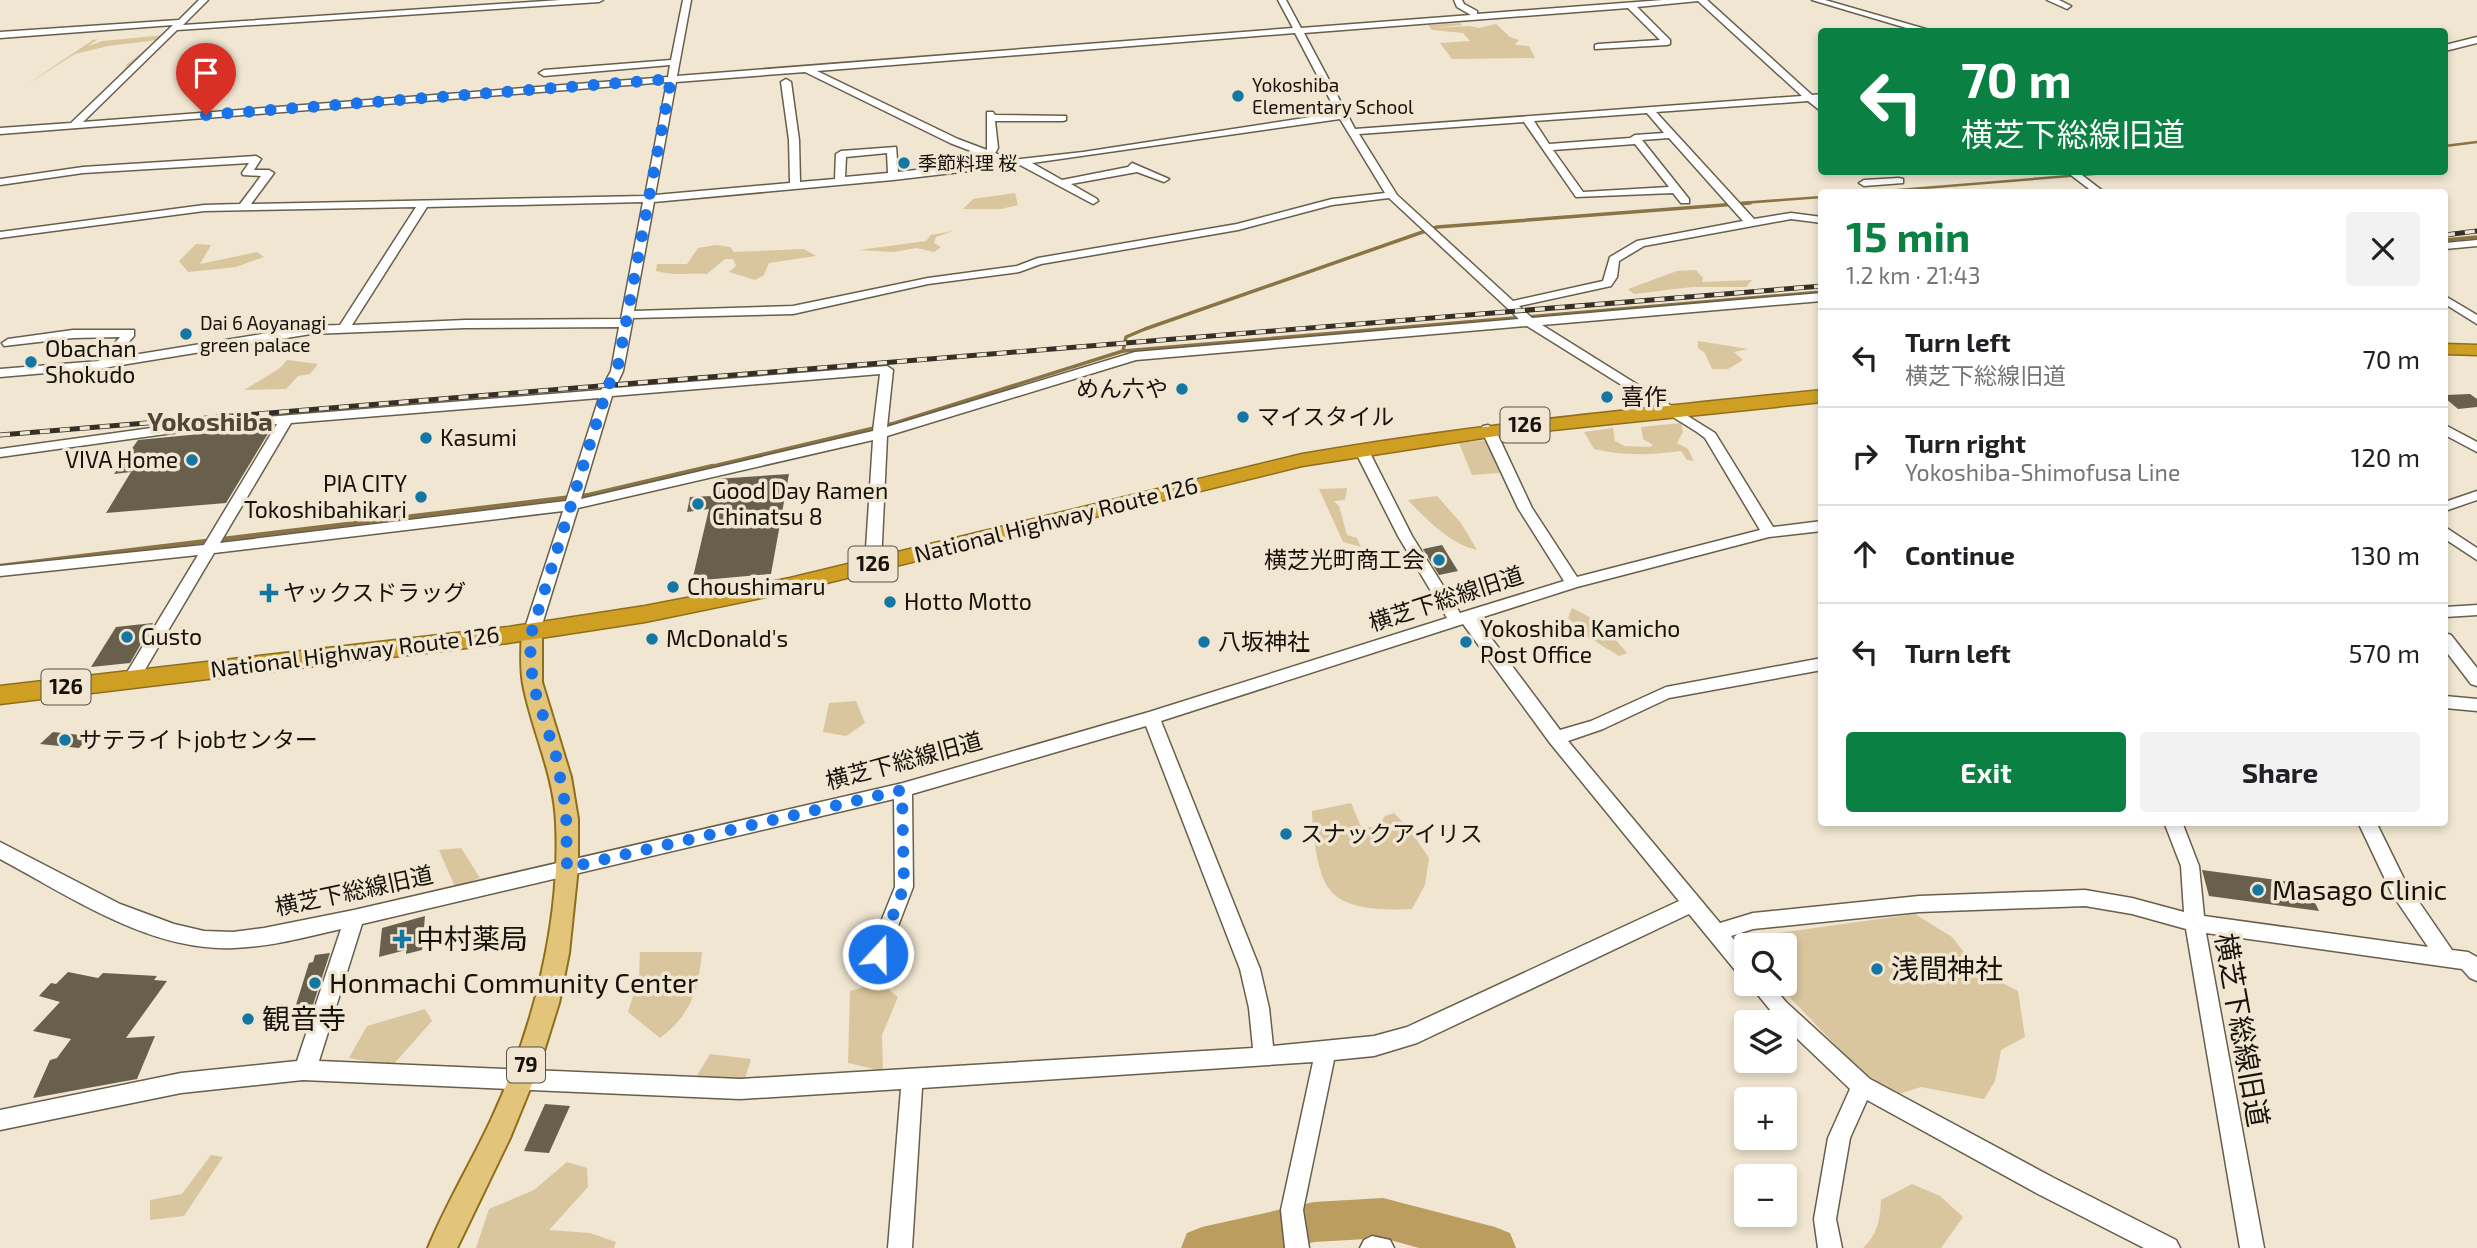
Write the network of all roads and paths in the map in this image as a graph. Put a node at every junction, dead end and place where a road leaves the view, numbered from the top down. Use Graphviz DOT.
graph roads {
  1 [pos="204,0"];
  2 [pos="417,0"];
  3 [pos="599,0"];
  4 [pos="687,0"];
  5 [pos="1282,0"];
  6 [pos="1458,0"];
  7 [pos="1495,0"];
  8 [pos="1695,0"];
  9 [pos="1702,0"];
  10 [pos="1816,0"];
  11 [pos="2051,0"];
  12 [pos="1630,5"];
  13 [pos="2067,6"];
  14 [pos="408,13"];
  15 [pos="1474,13"];
  16 [pos="1499,14"];
  17 [pos="1870,14"];
  18 [pos="178,25"];
  19 [pos="1313,25"];
  20 [pos="1887,28"];
  21 [pos="1918,28"];
  22 [pos="1300,31"];
  23 [pos="0,35"];
  24 [pos="2477,40"];
  25 [pos="1598,47"];
  26 [pos="2448,47"];
  27 [pos="676,62"];
  28 [pos="805,68"];
  29 [pos="544,73"];
  30 [pos="671,79"];
  31 [pos="786,82"];
  32 [pos="1818,97"];
  33 [pos="1810,98"];
  34 [pos="1818,105"];
  35 [pos="1650,111"];
  36 [pos="1344,114"];
  37 [pos="1063,118"];
  38 [pos="1527,120"];
  39 [pos="74,125"];
  40 [pos="0,131"];
  41 [pos="1352,132"];
  42 [pos="1673,135"];
  43 [pos="1637,141"];
  44 [pos="1547,147"];
  45 [pos="1110,151"];
  46 [pos="990,154"];
  47 [pos="1019,163"];
  48 [pos="1140,168"];
  49 [pos="1892,175"];
  50 [pos="2076,175"];
  51 [pos="893,177"];
  52 [pos="0,179"];
  53 [pos="1164,179"];
  54 [pos="840,182"];
  55 [pos="1061,183"];
  56 [pos="1864,183"];
  57 [pos="795,187"];
  58 [pos="2095,189"];
  59 [pos="1675,190"];
  60 [pos="1391,195"];
  61 [pos="650,199"];
  62 [pos="1093,201"];
  63 [pos="1685,201"];
  64 [pos="425,202"];
  65 [pos="244,206"];
  66 [pos="1818,219"];
  67 [pos="1751,223"];
  68 [pos="0,235"];
  69 [pos="2477,243"];
  70 [pos="2448,246"];
  71 [pos="1818,297"];
  72 [pos="2448,301"];
  73 [pos="1521,315"];
  74 [pos="626,319"];
  75 [pos="2477,320"];
  76 [pos="344,328"];
  77 [pos="8,343"];
  78 [pos="2448,349"];
  79 [pos="2477,350"];
  80 [pos="103,364"];
  81 [pos="0,373"];
  82 [pos="606,394"];
  83 [pos="1818,396"];
  84 [pos="1676,411"];
  85 [pos="287,419"];
  86 [pos="881,429"];
  87 [pos="1488,429"];
  88 [pos="2448,431"];
  89 [pos="2477,448"];
  90 [pos="1361,449"];
  91 [pos="0,453"];
  92 [pos="574,500"];
  93 [pos="2472,501"];
  94 [pos="2448,506"];
  95 [pos="1818,526"];
  96 [pos="1769,532"];
  97 [pos="2448,534"];
  98 [pos="213,543"];
  99 [pos="2477,555"];
  100 [pos="873,564"];
  101 [pos="0,571"];
  102 [pos="1573,583"];
  103 [pos="2477,610"];
  104 [pos="2448,611"];
  105 [pos="1462,620"];
  106 [pos="532,631"];
  107 [pos="2448,643"];
  108 [pos="1818,665"];
  109 [pos="131,679"];
  110 [pos="2477,680"];
  111 [pos="0,695"];
  112 [pos="2448,702"];
  113 [pos="2477,705"];
  114 [pos="1151,718"];
  115 [pos="1556,737"];
  116 [pos="902,790"];
  117 [pos="2175,826"];
  118 [pos="2369,826"];
  119 [pos="0,850"];
  120 [pos="567,868"];
  121 [pos="1692,904"];
  122 [pos="355,918"];
  123 [pos="2195,923"];
  124 [pos="1716,932"];
  125 [pos="878,954"];
  126 [pos="1734,954"];
  127 [pos="2446,958"];
  128 [pos="2477,972"];
  129 [pos="1769,996"];
  130 [pos="1326,1050"];
  131 [pos="1264,1057"];
  132 [pos="303,1070"];
  133 [pos="522,1077"];
  134 [pos="912,1079"];
  135 [pos="1862,1086"];
  136 [pos="0,1120"];
  137 [pos="442,1248"];
  138 [pos="900,1248"];
  139 [pos="1297,1248"];
  140 [pos="1372,1248"];
  141 [pos="1382,1248"];
  142 [pos="1830,1248"];
  143 [pos="2168,1248"];
  144 [pos="2252,1248"];
  1 -- 18 [label="street"];
  2 -- 14 [label="street"];
  3 -- 14 [label="street"];
  4 -- 27 [label="street"];
  5 -- 22 [label="street"];
  6 -- 15 [label="street"];
  7 -- 16 [label="street"];
  8 -- 12 [label="street"];
  9 -- 33 [label="street"];
  10 -- 17 [label="street"];
  11 -- 13 [label="street"];
  12 -- 16 [label="street"];
  12 -- 25 [label="street"];
  14 -- 18 [label="street"];
  15 -- 16 [label="street"];
  15 -- 19 [label="street"];
  16 -- 22 [label="street"];
  17 -- 20 [label="street"];
  17 -- 21 [label="street"];
  18 -- 23 [label="street"];
  18 -- 39 [label="street"];
  22 -- 28 [label="street"];
  22 -- 36 [label="street"];
  24 -- 26 [label="street"];
  27 -- 29 [label="street"];
  27 -- 30 [label="street"];
  28 -- 30 [label="street"];
  28 -- 46 [label="street"];
  30 -- 39 [label="street"];
  30 -- 61 [label="street"];
  31 -- 57 [label="street"];
  32 -- 33 [label="street"];
  33 -- 34 [label="street"];
  33 -- 35 [label="street"];
  35 -- 38 [label="street"];
  35 -- 42 [label="street"];
  36 -- 41 [label="street"];
  36 -- 45 [label="street"];
  37 -- 46 [label="street"];
  38 -- 41 [label="street"];
  38 -- 44 [label="street"];
  39 -- 40 [label="street"];
  41 -- 60 [label="street"];
  42 -- 43 [label="street"];
  42 -- 67 [label="street"];
  43 -- 44 [label="street"];
  43 -- 59 [label="street"];
  44 -- 59 [label="street"];
  45 -- 47 [label="street"];
  45 -- 48 [label="street"];
  46 -- 47 [label="street"];
  47 -- 51 [label="street"];
  47 -- 55 [label="street"];
  48 -- 53 [label="street"];
  48 -- 55 [label="street"];
  49 -- 56 [label="street"];
  50 -- 58 [label="street"];
  51 -- 54 [label="street"];
  51 -- 54 [label="street"];
  52 -- 65 [label="street"];
  54 -- 57 [label="street"];
  55 -- 62 [label="street"];
  57 -- 61 [label="street"];
  59 -- 63 [label="street"];
  60 -- 73 [label="street"];
  60 -- 74 [label="street"];
  61 -- 64 [label="street"];
  61 -- 74 [label="street"];
  64 -- 65 [label="street"];
  64 -- 76 [label="street"];
  65 -- 68 [label="street"];
  66 -- 67 [label="street"];
  67 -- 73 [label="street"];
  69 -- 70 [label="street"];
  71 -- 73 [label="street"];
  72 -- 75 [label="street"];
  73 -- 84 [label="street"];
  73 -- 86 [label="street"];
  74 -- 76 [label="street"];
  74 -- 82 [label="street"];
  76 -- 80 [label="street"];
  77 -- 80 [label="street"];
  78 -- 79 [label="highway"];
  80 -- 81 [label="street"];
  82 -- 85 [label="street"];
  82 -- 86 [label="street"];
  82 -- 92 [label="street"];
  83 -- 84 [label="highway, National Highway Route 126 / 126"];
  84 -- 87 [label="highway, National Highway Route 126 / 126"];
  84 -- 96 [label="street"];
  85 -- 91 [label="street"];
  85 -- 98 [label="street"];
  86 -- 92 [label="street"];
  86 -- 100 [label="street"];
  87 -- 90 [label="highway, National Highway Route 126 / 126"];
  87 -- 102 [label="street"];
  88 -- 89 [label="street"];
  90 -- 100 [label="highway, National Highway Route 126 / 126"];
  90 -- 105 [label="street"];
  92 -- 98 [label="street"];
  92 -- 106 [label="street"];
  93 -- 94 [label="street"];
  95 -- 96 [label="street, 横芝下総線旧道"];
  96 -- 102 [label="street, 横芝下総線旧道"];
  97 -- 99 [label="street"];
  98 -- 101 [label="street"];
  98 -- 109 [label="street"];
  100 -- 106 [label="highway, National Highway Route 126 / 126"];
  102 -- 105 [label="street, 横芝下総線旧道"];
  103 -- 104 [label="street"];
  105 -- 114 [label="street, 横芝下総線旧道"];
  105 -- 115 [label="street"];
  106 -- 109 [label="highway, National Highway Route 126 / 126"];
  106 -- 120 [label="main road, 79"];
  107 -- 110 [label="street"];
  108 -- 115 [label="street"];
  109 -- 111 [label="highway, National Highway Route 126 / 126"];
  112 -- 113 [label="street"];
  114 -- 116 [label="street, 横芝下総線旧道"];
  114 -- 131 [label="street"];
  115 -- 121 [label="street"];
  116 -- 120 [label="street, 横芝下総線旧道"];
  116 -- 125 [label="street"];
  117 -- 123 [label="street, 横芝下総線旧道"];
  118 -- 127 [label="street"];
  119 -- 122 [label="street, 横芝下総線旧道"];
  120 -- 122 [label="street, 横芝下総線旧道"];
  120 -- 133 [label="main road, 79"];
  121 -- 124 [label="street"];
  121 -- 130 [label="street"];
  122 -- 132 [label="street"];
  123 -- 124 [label="street"];
  123 -- 127 [label="street"];
  123 -- 144 [label="street, 横芝下総線旧道"];
  124 -- 126 [label="street"];
  127 -- 128 [label="street"];
  129 -- 135 [label="street"];
  130 -- 131 [label="street"];
  130 -- 139 [label="street"];
  131 -- 134 [label="street"];
  132 -- 133 [label="street"];
  132 -- 136 [label="street"];
  133 -- 134 [label="street"];
  133 -- 137 [label="main road, 79"];
  134 -- 138 [label="street"];
  135 -- 142 [label="street"];
  135 -- 143 [label="street"];
  140 -- 141 [label="street"];
}
